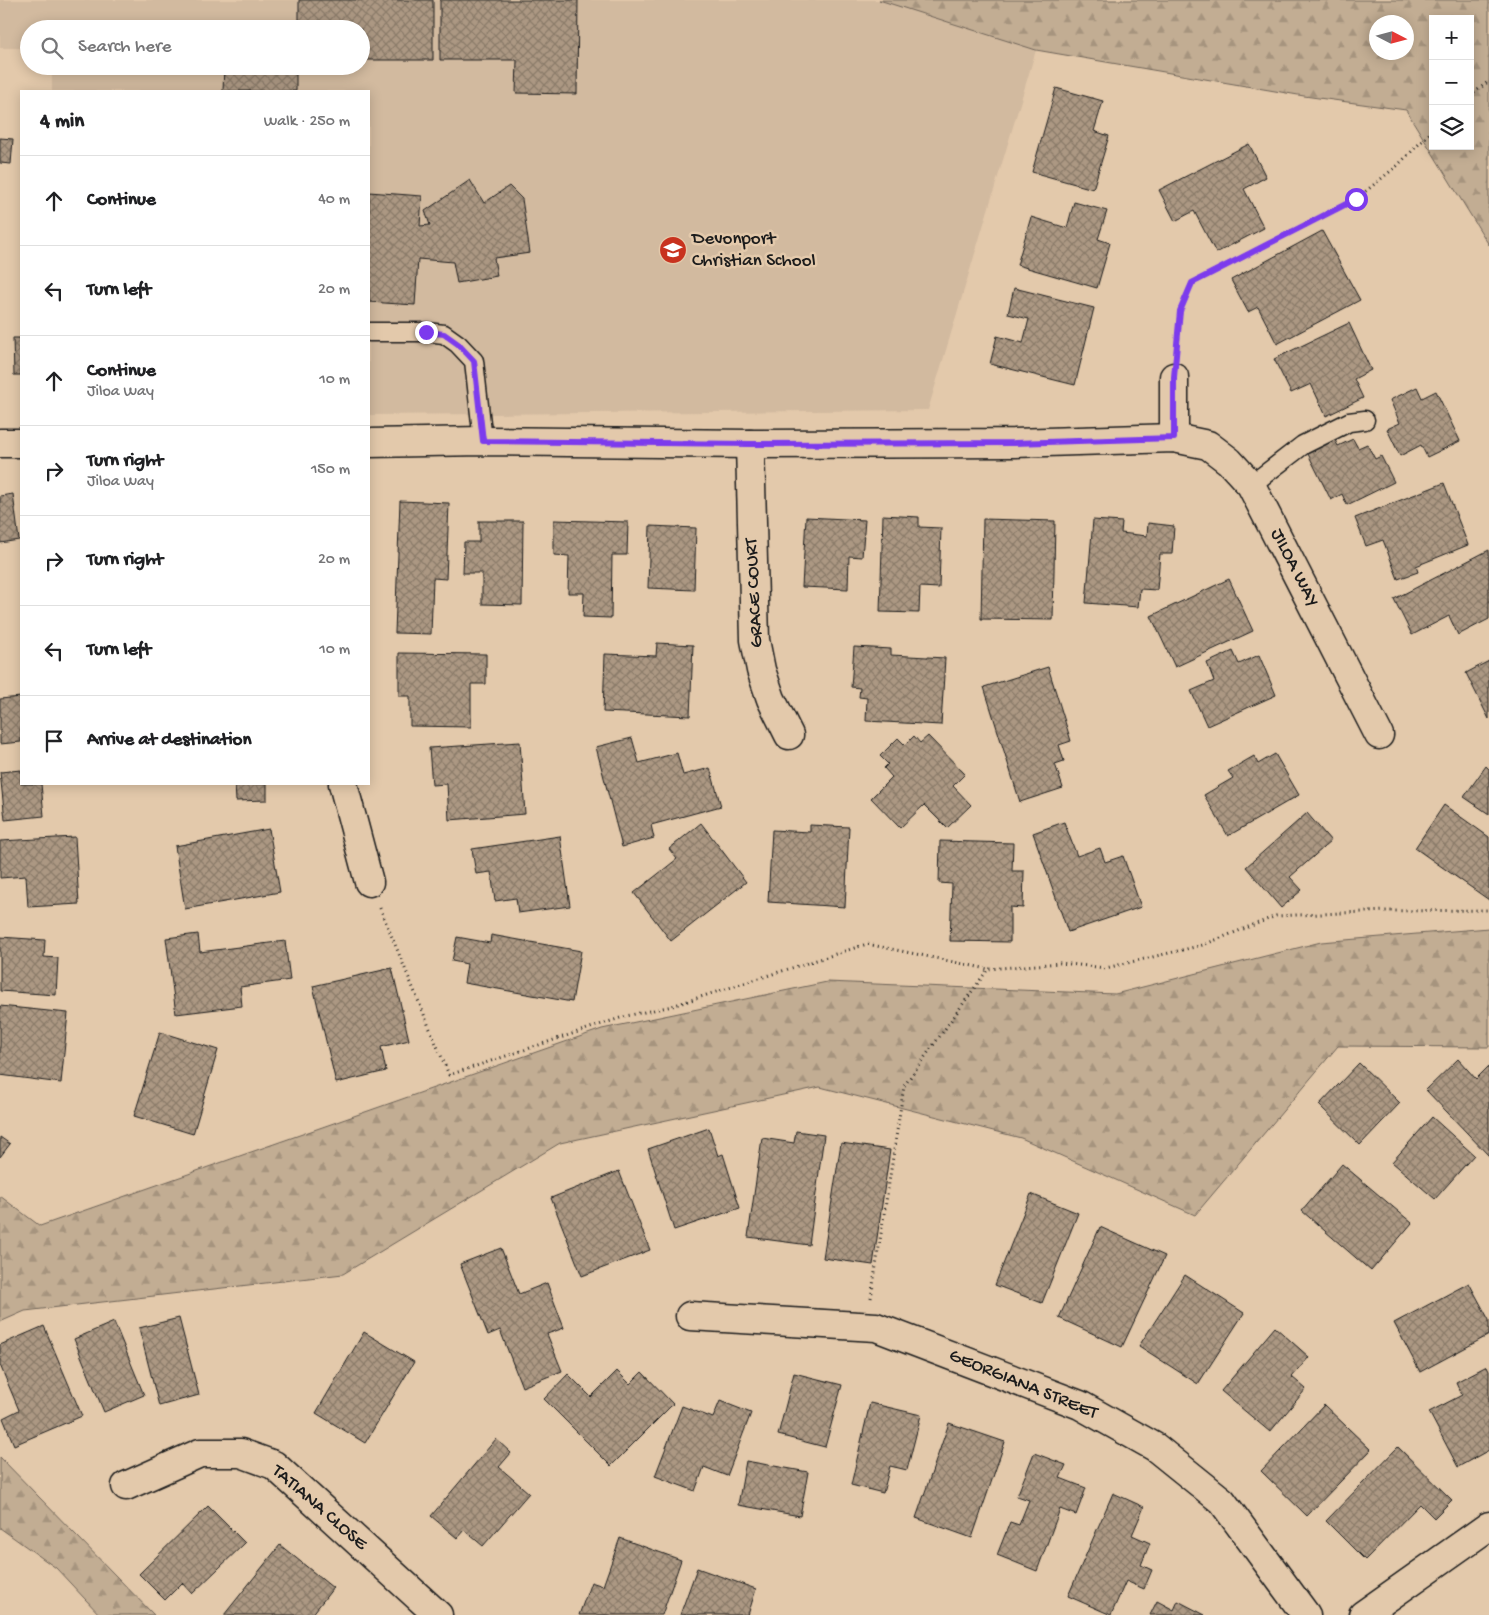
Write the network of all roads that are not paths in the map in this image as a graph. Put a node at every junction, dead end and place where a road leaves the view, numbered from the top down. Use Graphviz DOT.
graph roads {
  1 [pos="370,332"];
  2 [pos="1174,377"];
  3 [pos="1365,420"];
  4 [pos="1174,438"];
  5 [pos="483,441"];
  6 [pos="0,443"];
  7 [pos="20,443"];
  8 [pos="370,443"];
  9 [pos="750,444"];
  10 [pos="1251,485"];
  11 [pos="1379,735"];
  12 [pos="789,736"];
  13 [pos="343,785"];
  14 [pos="369,882"];
  15 [pos="690,1316"];
  16 [pos="126,1486"];
  17 [pos="1489,1526"];
  18 [pos="438,1615"];
  19 [pos="1306,1615"];
  20 [pos="1363,1615"];
  1 -- 5 [label="lane"];
  2 -- 4 [label="street"];
  3 -- 10 [label="lane"];
  4 -- 9 [label="street, JILOA WAY"];
  4 -- 10 [label="street, JILOA WAY"];
  5 -- 8 [label="street, JILOA WAY"];
  5 -- 9 [label="street, JILOA WAY"];
  6 -- 7 [label="street"];
  9 -- 12 [label="street, GRACE COURT"];
  10 -- 11 [label="street, JILOA WAY"];
  13 -- 14 [label="street"];
  15 -- 19 [label="street, GEORGIANA STREET"];
  16 -- 18 [label="street, TATIANA CLOSE"];
  17 -- 20 [label="street"];
}
